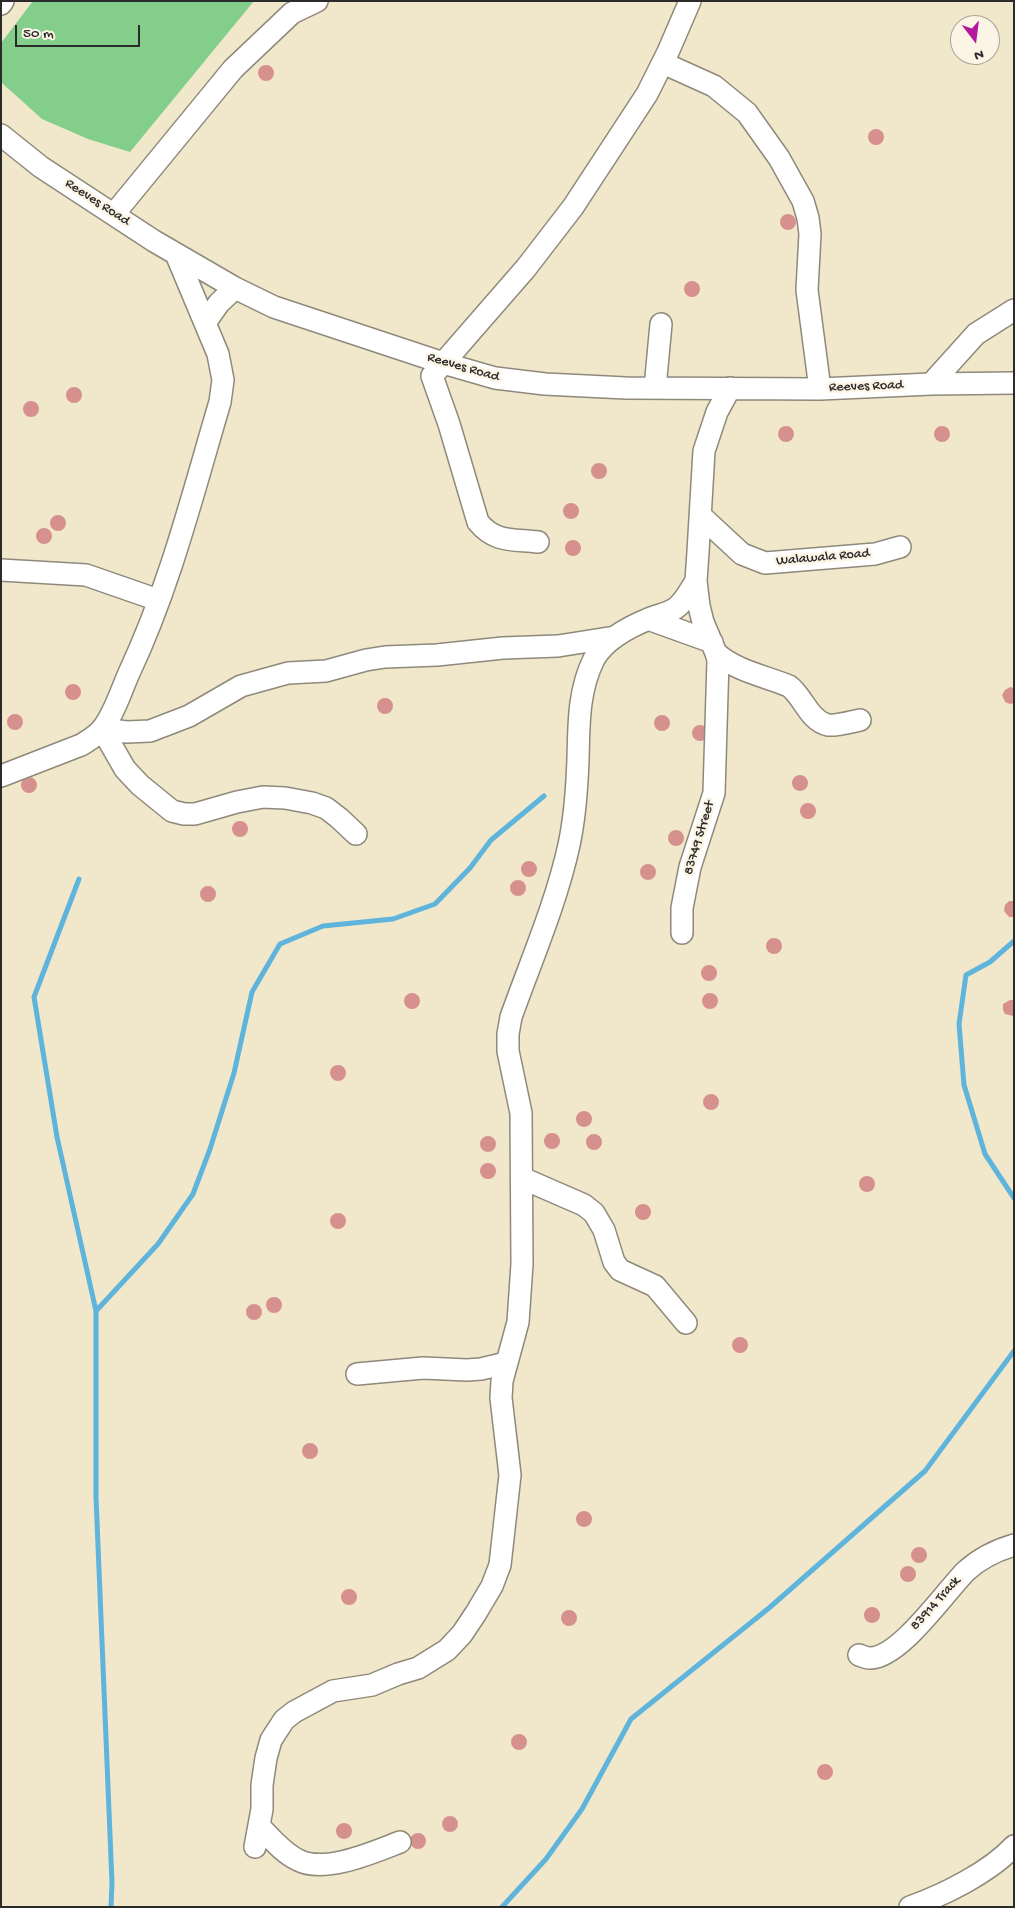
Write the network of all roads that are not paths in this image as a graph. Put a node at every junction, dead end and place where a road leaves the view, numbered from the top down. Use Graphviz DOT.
graph roads {
  1 [pos="3,1"];
  2 [pos="317,1"];
  3 [pos="690,1"];
  4 [pos="1,4"];
  5 [pos="663,63"];
  6 [pos="1,134"];
  7 [pos="114,214"];
  8 [pos="176,254"];
  9 [pos="235,288"];
  10 [pos="1014,310"];
  11 [pos="205,323"];
  12 [pos="661,324"];
  13 [pos="438,370"];
  14 [pos="1014,383"];
  15 [pos="931,384"];
  16 [pos="655,388"];
  17 [pos="730,388"];
  18 [pos="820,389"];
  19 [pos="701,516"];
  20 [pos="538,542"];
  21 [pos="900,548"];
  22 [pos="1,570"];
  23 [pos="696,581"];
  24 [pos="158,600"];
  25 [pos="648,619"];
  26 [pos="615,637"];
  27 [pos="714,648"];
  28 [pos="860,720"];
  29 [pos="102,729"];
  30 [pos="1,776"];
  31 [pos="356,834"];
  32 [pos="682,933"];
  33 [pos="522,1178"];
  34 [pos="686,1323"];
  35 [pos="506,1363"];
  36 [pos="357,1374"];
  37 [pos="1014,1545"];
  38 [pos="859,1655"];
  39 [pos="400,1842"];
  40 [pos="1014,1846"];
  41 [pos="910,1907"];
  1 -- 4 [label="street"];
  2 -- 7 [label="street"];
  3 -- 5 [label="street"];
  5 -- 13 [label="street"];
  5 -- 18 [label="street"];
  6 -- 7 [label="street, Reeves Road"];
  7 -- 8 [label="street, Reeves Road"];
  8 -- 9 [label="street, Reeves Road"];
  8 -- 11 [label="street"];
  9 -- 11 [label="street"];
  9 -- 13 [label="street, Reeves Road"];
  10 -- 15 [label="street"];
  11 -- 24 [label="street"];
  12 -- 16 [label="street"];
  13 -- 16 [label="street, Reeves Road"];
  13 -- 20 [label="street"];
  14 -- 15 [label="street, Reeves Road"];
  15 -- 18 [label="street, Reeves Road"];
  16 -- 17 [label="street, Reeves Road"];
  17 -- 18 [label="street, Reeves Road"];
  17 -- 19 [label="street, 83749 Street"];
  19 -- 21 [label="street, Walawala Road"];
  19 -- 23 [label="street, 83749 Street"];
  22 -- 24 [label="street"];
  23 -- 25 [label="street"];
  23 -- 27 [label="street, 83749 Street"];
  24 -- 29 [label="street"];
  25 -- 26 [label="street"];
  25 -- 27 [label="street"];
  26 -- 29 [label="street"];
  26 -- 33 [label="street"];
  27 -- 28 [label="street"];
  27 -- 32 [label="street, 83749 Street"];
  29 -- 30 [label="street"];
  29 -- 31 [label="street"];
  33 -- 34 [label="street"];
  33 -- 35 [label="street"];
  35 -- 36 [label="street"];
  35 -- 39 [label="street"];
  37 -- 38 [label="street, 83914 Track"];
  40 -- 41 [label="street"];
}
